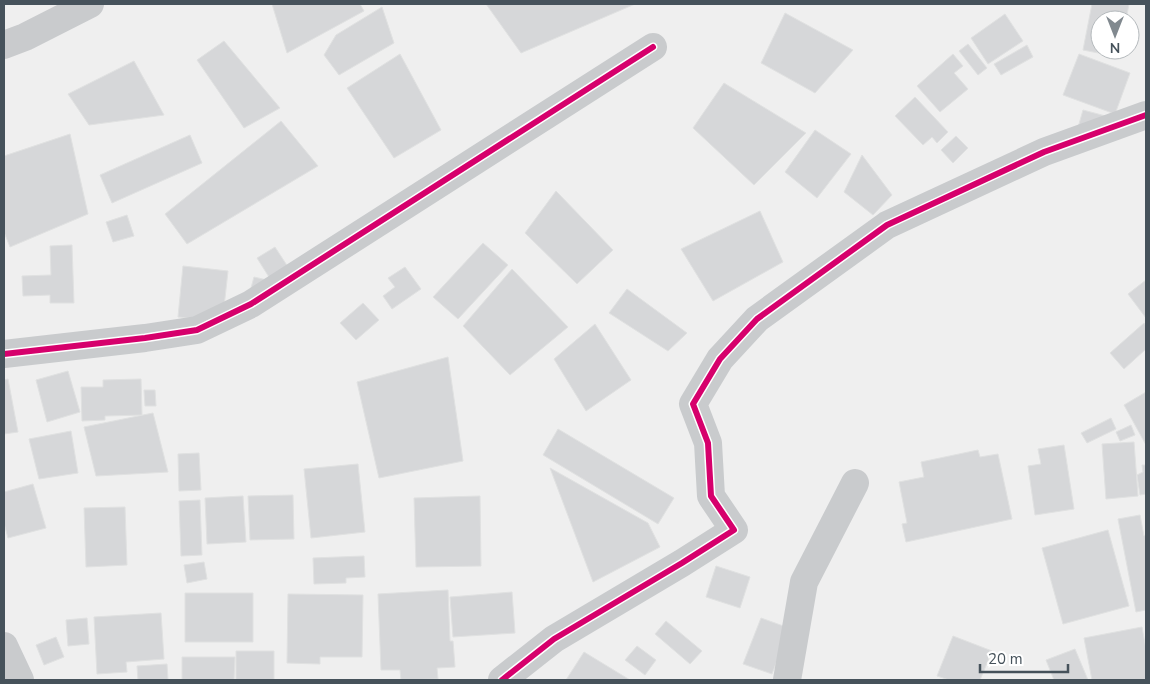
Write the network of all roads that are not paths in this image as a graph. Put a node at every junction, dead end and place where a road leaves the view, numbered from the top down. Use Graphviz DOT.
graph roads {
  1 [pos="90,4"];
  2 [pos="4,45"];
  3 [pos="653,47"];
  4 [pos="1146,115"];
  5 [pos="4,354"];
  6 [pos="855,483"];
  7 [pos="4,646"];
  8 [pos="20,680"];
  9 [pos="502,680"];
  10 [pos="787,680"];
  1 -- 2 [label="street"];
  3 -- 5 [label="street"];
  4 -- 9 [label="street"];
  6 -- 10 [label="street"];
  7 -- 8 [label="street"];
}
